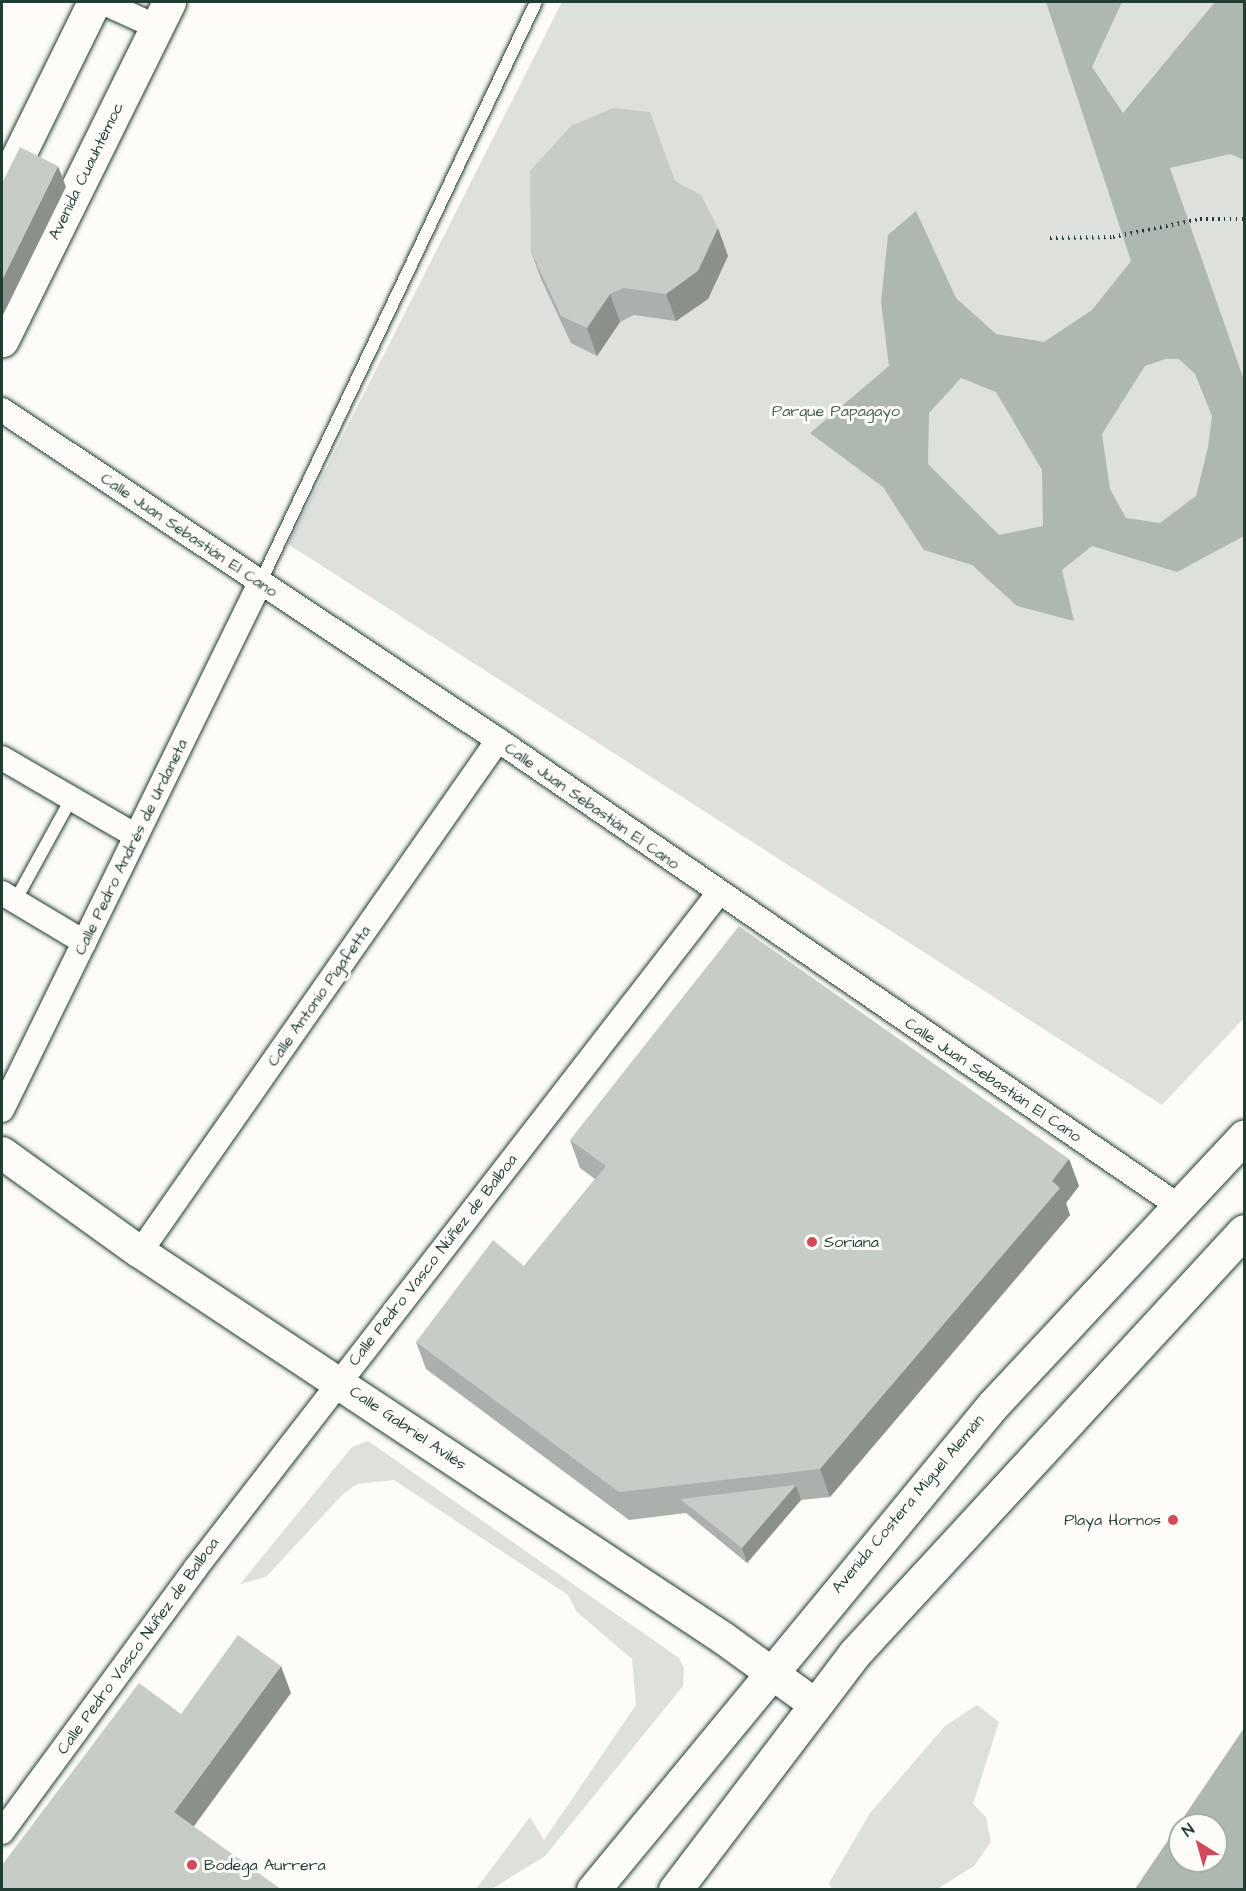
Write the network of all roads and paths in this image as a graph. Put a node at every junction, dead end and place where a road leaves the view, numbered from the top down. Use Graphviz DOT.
graph roads {
  1 [pos="94,2"];
  2 [pos="102,2"];
  3 [pos="536,2"];
  4 [pos="163,14"];
  5 [pos="2,189"];
  6 [pos="1245,219"];
  7 [pos="1050,238"];
  8 [pos="2,340"];
  9 [pos="2,410"];
  10 [pos="261,583"];
  11 [pos="498,740"];
  12 [pos="2,758"];
  13 [pos="71,799"];
  14 [pos="136,836"];
  15 [pos="718,894"];
  16 [pos="8,897"];
  17 [pos="84,942"];
  18 [pos="2,1110"];
  19 [pos="1245,1137"];
  20 [pos="2,1153"];
  21 [pos="1180,1207"];
  22 [pos="1245,1231"];
  23 [pos="140,1252"];
  24 [pos="339,1381"];
  25 [pos="769,1670"];
  26 [pos="813,1703"];
  27 [pos="2,1832"];
  28 [pos="593,1890"];
  29 [pos="675,1890"];
  1 -- 5 [label="main road"];
  2 -- 4 [label="street"];
  3 -- 10 [label="lane"];
  4 -- 8 [label="main road, Avenida Cuauhtémoc"];
  6 -- 7 [label="path"];
  9 -- 10 [label="street, Calle Juan Sebastián El Cano"];
  10 -- 11 [label="street, Calle Juan Sebastián El Cano"];
  10 -- 14 [label="street, Calle Pedro Andrés de Urdaneta"];
  11 -- 15 [label="street, Calle Juan Sebastián El Cano"];
  11 -- 23 [label="street, Calle Antonio Pigafetta"];
  12 -- 13 [label="street"];
  13 -- 14 [label="street"];
  13 -- 16 [label="lane"];
  14 -- 17 [label="street, Calle Pedro Andrés de Urdaneta"];
  15 -- 21 [label="street, Calle Juan Sebastián El Cano"];
  15 -- 24 [label="street, Calle Pedro Vasco Núñez de Balboa"];
  16 -- 17 [label="street"];
  17 -- 18 [label="street, Calle Pedro Andrés de Urdaneta"];
  19 -- 21 [label="main road, Avenida Costera Miguel Alemán"];
  20 -- 23 [label="street, Calle Gabriel Avilés"];
  21 -- 25 [label="main road, Avenida Costera Miguel Alemán"];
  22 -- 26 [label="main road"];
  23 -- 24 [label="street, Calle Gabriel Avilés"];
  24 -- 25 [label="street, Calle Gabriel Avilés"];
  24 -- 27 [label="street, Calle Pedro Vasco Núñez de Balboa"];
  25 -- 26 [label="street, Calle Gabriel Avilés"];
  25 -- 28 [label="main road, Avenida Costera Miguel Alemán"];
  26 -- 29 [label="main road"];
}
